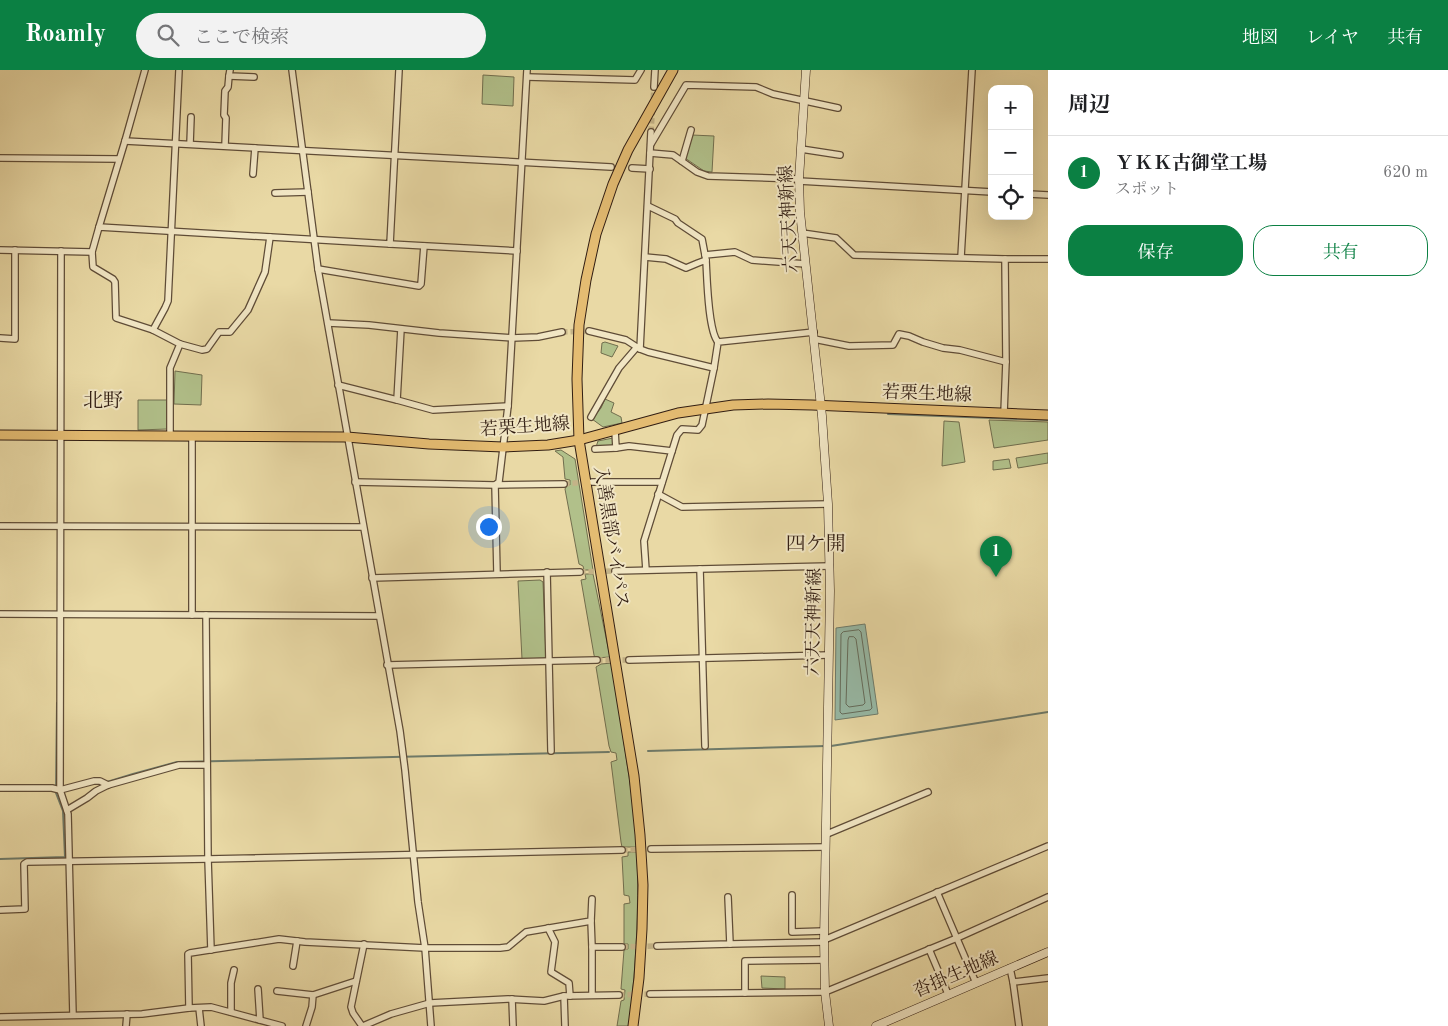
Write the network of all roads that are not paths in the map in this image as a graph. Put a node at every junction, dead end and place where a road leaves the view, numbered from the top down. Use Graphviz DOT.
graph roads {
  1 [pos="144,70"];
  2 [pos="179,70"];
  3 [pos="292,70"];
  4 [pos="400,70"];
  5 [pos="641,70"];
  6 [pos="655,70"];
  7 [pos="673,70"];
  8 [pos="806,70"];
  9 [pos="972,70"];
  10 [pos="229,73"];
  11 [pos="527,73"];
  12 [pos="254,77"];
  13 [pos="654,87"];
  14 [pos="804,101"];
  15 [pos="838,108"];
  16 [pos="191,117"];
  17 [pos="691,130"];
  18 [pos="651,132"];
  19 [pos="125,141"];
  20 [pos="176,144"];
  21 [pos="190,144"];
  22 [pos="651,144"];
  23 [pos="225,146"];
  24 [pos="255,148"];
  25 [pos="801,149"];
  26 [pos="303,151"];
  27 [pos="650,154"];
  28 [pos="395,155"];
  29 [pos="840,155"];
  30 [pos="0,158"];
  31 [pos="119,159"];
  32 [pos="682,161"];
  33 [pos="522,162"];
  34 [pos="611,167"];
  35 [pos="632,168"];
  36 [pos="650,169"];
  37 [pos="253,174"];
  38 [pos="799,180"];
  39 [pos="966,190"];
  40 [pos="308,192"];
  41 [pos="988,192"];
  42 [pos="275,193"];
  43 [pos="1033,194"];
  44 [pos="1048,195"];
  45 [pos="648,206"];
  46 [pos="99,227"];
  47 [pos="171,231"];
  48 [pos="802,233"];
  49 [pos="270,237"];
  50 [pos="315,238"];
  51 [pos="390,244"];
  52 [pos="424,246"];
  53 [pos="0,250"];
  54 [pos="15,250"];
  55 [pos="61,251"];
  56 [pos="517,251"];
  57 [pos="92,252"];
  58 [pos="645,257"];
  59 [pos="962,257"];
  60 [pos="705,258"];
  61 [pos="1005,259"];
  62 [pos="1048,259"];
  63 [pos="806,264"];
  64 [pos="318,269"];
  65 [pos="328,323"];
  66 [pos="401,329"];
  67 [pos="153,330"];
  68 [pos="589,331"];
  69 [pos="562,332"];
  70 [pos="814,335"];
  71 [pos="0,338"];
  72 [pos="512,338"];
  73 [pos="718,342"];
  74 [pos="180,344"];
  75 [pos="638,348"];
  76 [pos="1006,362"];
  77 [pos="714,368"];
  78 [pos="338,386"];
  79 [pos="397,400"];
  80 [pos="508,406"];
  81 [pos="821,406"];
  82 [pos="706,409"];
  83 [pos="1004,413"];
  84 [pos="1048,415"];
  85 [pos="591,417"];
  86 [pos="615,430"];
  87 [pos="0,435"];
  88 [pos="170,435"];
  89 [pos="192,435"];
  90 [pos="61,436"];
  91 [pos="347,437"];
  92 [pos="579,440"];
  93 [pos="503,447"];
  94 [pos="616,448"];
  95 [pos="595,449"];
  96 [pos="672,451"];
  97 [pos="355,482"];
  98 [pos="592,482"];
  99 [pos="662,482"];
  100 [pos="564,484"];
  101 [pos="495,486"];
  102 [pos="658,494"];
  103 [pos="828,504"];
  104 [pos="0,526"];
  105 [pos="61,526"];
  106 [pos="192,527"];
  107 [pos="363,527"];
  108 [pos="830,566"];
  109 [pos="700,569"];
  110 [pos="646,570"];
  111 [pos="547,572"];
  112 [pos="580,572"];
  113 [pos="615,572"];
  114 [pos="497,574"];
  115 [pos="372,578"];
  116 [pos="0,614"];
  117 [pos="61,614"];
  118 [pos="192,615"];
  119 [pos="206,615"];
  120 [pos="379,616"];
  121 [pos="829,656"];
  122 [pos="702,658"];
  123 [pos="596,660"];
  124 [pos="629,660"];
  125 [pos="549,662"];
  126 [pos="387,665"];
  127 [pos="705,746"];
  128 [pos="551,750"];
  129 [pos="207,765"];
  130 [pos="108,785"];
  131 [pos="0,788"];
  132 [pos="60,790"];
  133 [pos="928,792"];
  134 [pos="66,810"];
  135 [pos="827,834"];
  136 [pos="1048,846"];
  137 [pos="826,847"];
  138 [pos="651,849"];
  139 [pos="622,850"];
  140 [pos="414,855"];
  141 [pos="208,859"];
  142 [pos="69,861"];
  143 [pos="937,892"];
  144 [pos="792,895"];
  145 [pos="728,897"];
  146 [pos="1048,897"];
  147 [pos="592,899"];
  148 [pos="0,910"];
  149 [pos="591,921"];
  150 [pos="548,928"];
  151 [pos="824,931"];
  152 [pos="957,938"];
  153 [pos="297,941"];
  154 [pos="824,941"];
  155 [pos="364,944"];
  156 [pos="730,944"];
  157 [pos="657,946"];
  158 [pos="592,947"];
  159 [pos="622,947"];
  160 [pos="425,948"];
  161 [pos="929,949"];
  162 [pos="211,950"];
  163 [pos="1048,952"];
  164 [pos="824,960"];
  165 [pos="293,966"];
  166 [pos="1010,968"];
  167 [pos="234,970"];
  168 [pos="1048,978"];
  169 [pos="356,981"];
  170 [pos="976,982"];
  171 [pos="1013,982"];
  172 [pos="258,989"];
  173 [pos="277,991"];
  174 [pos="825,992"];
  175 [pos="745,993"];
  176 [pos="650,994"];
  177 [pos="948,994"];
  178 [pos="313,995"];
  179 [pos="592,995"];
  180 [pos="619,995"];
  181 [pos="567,996"];
  182 [pos="512,999"];
  183 [pos="430,1003"];
  184 [pos="189,1008"];
  185 [pos="199,1008"];
  186 [pos="231,1012"];
  187 [pos="127,1014"];
  188 [pos="73,1015"];
  189 [pos="0,1017"];
  190 [pos="260,1020"];
  191 [pos="371,1024"];
  192 [pos="126,1026"];
  193 [pos="201,1026"];
  194 [pos="282,1026"];
  195 [pos="306,1026"];
  196 [pos="363,1026"];
  197 [pos="432,1026"];
  198 [pos="513,1026"];
  199 [pos="565,1026"];
  200 [pos="633,1026"];
  201 [pos="829,1026"];
  202 [pos="876,1026"];
  203 [pos="1019,1026"];
  1 -- 19 [label="street"];
  2 -- 20 [label="street"];
  3 -- 26 [label="street"];
  4 -- 28 [label="street"];
  5 -- 11 [label="street"];
  6 -- 13 [label="street"];
  7 -- 92 [label="main road, 入善黒部バイパス"];
  8 -- 14 [label="main road, 六天天神新線"];
  9 -- 39 [label="street"];
  10 -- 12 [label="street"];
  10 -- 23 [label="street"];
  11 -- 33 [label="street"];
  14 -- 15 [label="street"];
  14 -- 22 [label="street"];
  14 -- 25 [label="main road, 六天天神新線"];
  16 -- 21 [label="street"];
  17 -- 32 [label="street"];
  18 -- 22 [label="street"];
  19 -- 20 [label="street"];
  19 -- 31 [label="street"];
  20 -- 21 [label="street"];
  20 -- 47 [label="street"];
  21 -- 23 [label="street"];
  22 -- 27 [label="street"];
  23 -- 24 [label="street"];
  24 -- 26 [label="street"];
  24 -- 37 [label="street"];
  25 -- 29 [label="street"];
  25 -- 38 [label="main road, 六天天神新線"];
  26 -- 28 [label="street"];
  26 -- 40 [label="street"];
  27 -- 32 [label="street"];
  27 -- 36 [label="street"];
  28 -- 33 [label="street"];
  28 -- 51 [label="street"];
  30 -- 31 [label="street"];
  31 -- 46 [label="street"];
  32 -- 38 [label="street"];
  33 -- 34 [label="street"];
  33 -- 56 [label="street"];
  35 -- 36 [label="street"];
  36 -- 45 [label="street"];
  38 -- 39 [label="street"];
  38 -- 48 [label="main road, 六天天神新線"];
  39 -- 41 [label="street"];
  39 -- 59 [label="street"];
  40 -- 42 [label="street"];
  40 -- 50 [label="street"];
  43 -- 44 [label="street"];
  45 -- 58 [label="street"];
  45 -- 60 [label="street"];
  46 -- 47 [label="street"];
  46 -- 57 [label="street"];
  47 -- 49 [label="street"];
  47 -- 67 [label="street"];
  48 -- 59 [label="street"];
  48 -- 63 [label="main road, 六天天神新線"];
  49 -- 50 [label="street"];
  49 -- 74 [label="street"];
  50 -- 51 [label="street"];
  50 -- 64 [label="street"];
  51 -- 52 [label="street"];
  52 -- 56 [label="street"];
  52 -- 64 [label="street"];
  53 -- 54 [label="street"];
  54 -- 55 [label="street"];
  54 -- 71 [label="street"];
  55 -- 57 [label="street"];
  55 -- 90 [label="street"];
  56 -- 72 [label="street"];
  57 -- 67 [label="street"];
  58 -- 60 [label="street"];
  58 -- 75 [label="street"];
  59 -- 61 [label="street"];
  60 -- 63 [label="street"];
  60 -- 73 [label="street"];
  61 -- 62 [label="street"];
  61 -- 76 [label="street"];
  63 -- 70 [label="main road, 六天天神新線"];
  64 -- 65 [label="street"];
  65 -- 66 [label="street"];
  65 -- 78 [label="street"];
  66 -- 72 [label="street"];
  66 -- 79 [label="street"];
  67 -- 74 [label="street"];
  68 -- 75 [label="street"];
  69 -- 72 [label="street"];
  70 -- 73 [label="street"];
  70 -- 76 [label="street"];
  70 -- 81 [label="main road, 六天天神新線"];
  72 -- 80 [label="street"];
  73 -- 77 [label="street"];
  74 -- 88 [label="street"];
  75 -- 77 [label="street"];
  75 -- 85 [label="street"];
  76 -- 83 [label="street"];
  77 -- 82 [label="street"];
  78 -- 79 [label="street"];
  78 -- 91 [label="street"];
  79 -- 80 [label="street"];
  80 -- 93 [label="street"];
  81 -- 82 [label="main road, 若栗生地線"];
  81 -- 83 [label="main road, 若栗生地線"];
  81 -- 103 [label="main road, 六天天神新線"];
  82 -- 86 [label="main road, 若栗生地線"];
  82 -- 96 [label="street"];
  83 -- 84 [label="main road, 若栗生地線"];
  86 -- 92 [label="main road, 若栗生地線"];
  86 -- 94 [label="street"];
  87 -- 90 [label="main road, 若栗生地線"];
  88 -- 89 [label="main road, 若栗生地線"];
  88 -- 90 [label="main road, 若栗生地線"];
  89 -- 91 [label="main road, 若栗生地線"];
  89 -- 106 [label="street"];
  90 -- 105 [label="street"];
  91 -- 93 [label="main road, 若栗生地線"];
  91 -- 97 [label="street"];
  92 -- 93 [label="main road, 若栗生地線"];
  92 -- 200 [label="main road, 入善黒部バイパス"];
  93 -- 101 [label="street"];
  94 -- 95 [label="street"];
  94 -- 96 [label="street"];
  96 -- 99 [label="street"];
  97 -- 101 [label="street"];
  97 -- 107 [label="street"];
  98 -- 99 [label="street"];
  99 -- 102 [label="street"];
  100 -- 101 [label="street"];
  101 -- 114 [label="street"];
  102 -- 103 [label="street"];
  102 -- 110 [label="street"];
  103 -- 108 [label="main road, 六天天神新線"];
  104 -- 105 [label="street"];
  105 -- 106 [label="street"];
  105 -- 117 [label="street"];
  106 -- 107 [label="street"];
  106 -- 118 [label="street"];
  107 -- 115 [label="street"];
  108 -- 109 [label="street"];
  108 -- 121 [label="main road, 六天天神新線"];
  109 -- 110 [label="street"];
  109 -- 122 [label="street"];
  110 -- 113 [label="street"];
  111 -- 112 [label="street"];
  111 -- 114 [label="street"];
  111 -- 125 [label="street"];
  114 -- 115 [label="street"];
  115 -- 120 [label="street"];
  116 -- 117 [label="street"];
  117 -- 118 [label="street"];
  117 -- 132 [label="street"];
  118 -- 119 [label="street"];
  119 -- 120 [label="street"];
  119 -- 129 [label="street"];
  120 -- 126 [label="street"];
  121 -- 122 [label="street"];
  121 -- 135 [label="main road, 六天天神新線"];
  122 -- 124 [label="street"];
  122 -- 127 [label="street"];
  123 -- 125 [label="street"];
  125 -- 126 [label="street"];
  125 -- 128 [label="street"];
  126 -- 140 [label="street"];
  129 -- 130 [label="street"];
  129 -- 141 [label="street"];
  130 -- 132 [label="street"];
  130 -- 134 [label="street"];
  131 -- 132 [label="street"];
  132 -- 134 [label="street"];
  133 -- 135 [label="street"];
  134 -- 142 [label="street"];
  135 -- 137 [label="main road, 六天天神新線"];
  136 -- 143 [label="street"];
  137 -- 138 [label="street"];
  137 -- 151 [label="main road, 六天天神新線"];
  139 -- 140 [label="street"];
  140 -- 141 [label="street"];
  140 -- 160 [label="street"];
  141 -- 142 [label="street"];
  141 -- 162 [label="street"];
  142 -- 148 [label="street"];
  142 -- 188 [label="street"];
  143 -- 152 [label="street"];
  143 -- 154 [label="street"];
  144 -- 151 [label="street"];
  145 -- 156 [label="street"];
  146 -- 152 [label="street"];
  147 -- 149 [label="street"];
  149 -- 150 [label="street"];
  149 -- 158 [label="street"];
  150 -- 160 [label="street"];
  150 -- 181 [label="street"];
  151 -- 154 [label="main road, 六天天神新線"];
  152 -- 161 [label="street"];
  152 -- 170 [label="street"];
  153 -- 155 [label="street"];
  153 -- 162 [label="street"];
  153 -- 165 [label="street"];
  154 -- 156 [label="street"];
  154 -- 164 [label="main road, 六天天神新線"];
  155 -- 160 [label="street"];
  155 -- 169 [label="street"];
  156 -- 157 [label="street"];
  158 -- 159 [label="street"];
  158 -- 179 [label="street"];
  160 -- 183 [label="street"];
  161 -- 174 [label="street"];
  161 -- 177 [label="street"];
  162 -- 184 [label="street"];
  163 -- 166 [label="main road, 沓掛生地線"];
  164 -- 174 [label="main road, 六天天神新線"];
  164 -- 175 [label="street"];
  166 -- 170 [label="main road, 沓掛生地線"];
  166 -- 171 [label="street"];
  167 -- 186 [label="street"];
  168 -- 171 [label="street"];
  169 -- 178 [label="street"];
  169 -- 196 [label="street"];
  170 -- 177 [label="main road, 沓掛生地線"];
  171 -- 203 [label="street"];
  172 -- 190 [label="street"];
  173 -- 178 [label="street"];
  174 -- 175 [label="street"];
  174 -- 201 [label="main road, 六天天神新線"];
  175 -- 176 [label="street"];
  177 -- 202 [label="main road, 沓掛生地線"];
  178 -- 195 [label="street"];
  179 -- 180 [label="street"];
  179 -- 181 [label="street"];
  181 -- 182 [label="street"];
  181 -- 199 [label="street"];
  182 -- 183 [label="street"];
  182 -- 198 [label="street"];
  183 -- 191 [label="street"];
  183 -- 197 [label="street"];
  184 -- 185 [label="street"];
  184 -- 187 [label="street"];
  185 -- 186 [label="street"];
  185 -- 193 [label="street"];
  186 -- 190 [label="street"];
  187 -- 188 [label="street"];
  187 -- 192 [label="street"];
  188 -- 189 [label="street"];
  190 -- 194 [label="street"];
  191 -- 196 [label="street"];
}
